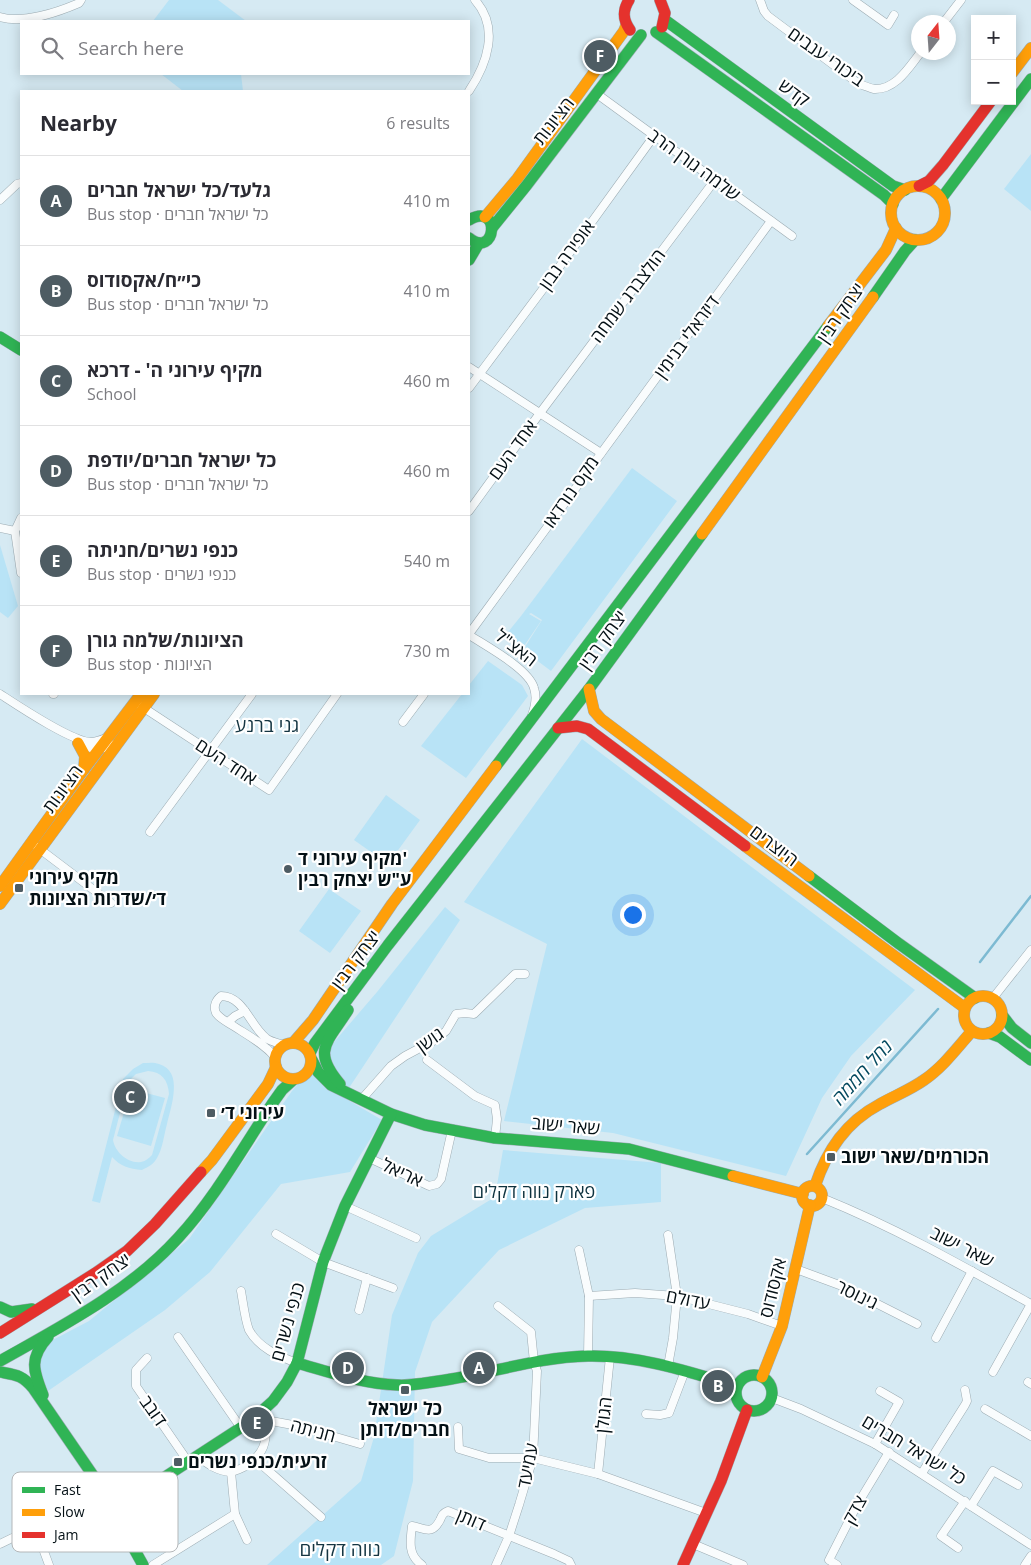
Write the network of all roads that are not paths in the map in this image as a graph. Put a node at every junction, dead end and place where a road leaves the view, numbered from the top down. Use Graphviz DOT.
graph roads {
  1 [pos="81,0"];
  2 [pos="475,0"];
  3 [pos="760,0"];
  4 [pos="853,0"];
  5 [pos="961,0"];
  6 [pos="623,2"];
  7 [pos="663,2"];
  8 [pos="894,15"];
  9 [pos="949,15"];
  10 [pos="0,16"];
  11 [pos="665,20"];
  12 [pos="626,26"];
  13 [pos="656,32"];
  14 [pos="641,35"];
  15 [pos="1031,48"];
  16 [pos="914,60"];
  17 [pos="1016,68"];
  18 [pos="1031,80"];
  19 [pos="470,90"];
  20 [pos="597,94"];
  21 [pos="988,105"];
  22 [pos="654,136"];
  23 [pos="715,180"];
  24 [pos="20,183"];
  25 [pos="918,186"];
  26 [pos="905,190"];
  27 [pos="1,196"];
  28 [pos="941,199"];
  29 [pos="893,204"];
  30 [pos="485,217"];
  31 [pos="470,219"];
  32 [pos="771,221"];
  33 [pos="492,228"];
  34 [pos="896,228"];
  35 [pos="792,236"];
  36 [pos="471,240"];
  37 [pos="915,240"];
  38 [pos="0,337"];
  39 [pos="20,349"];
  40 [pos="470,367"];
  41 [pos="479,373"];
  42 [pos="470,386"];
  43 [pos="540,412"];
  44 [pos="601,453"];
  45 [pos="470,510"];
  46 [pos="20,520"];
  47 [pos="0,528"];
  48 [pos="15,532"];
  49 [pos="20,562"];
  50 [pos="470,633"];
  51 [pos="470,635"];
  52 [pos="589,689"];
  53 [pos="0,694"];
  54 [pos="152,695"];
  55 [pos="251,695"];
  56 [pos="336,695"];
  57 [pos="423,695"];
  58 [pos="140,701"];
  59 [pos="402,722"];
  60 [pos="528,724"];
  61 [pos="558,728"];
  62 [pos="68,734"];
  63 [pos="113,740"];
  64 [pos="78,743"];
  65 [pos="99,750"];
  66 [pos="210,752"];
  67 [pos="84,769"];
  68 [pos="150,832"];
  69 [pos="36,846"];
  70 [pos="0,886"];
  71 [pos="111,903"];
  72 [pos="0,904"];
  73 [pos="1031,950"];
  74 [pos="525,974"];
  75 [pos="360,983"];
  76 [pos="975,998"];
  77 [pos="993,998"];
  78 [pos="965,1008"];
  79 [pos="245,1012"];
  80 [pos="1002,1015"];
  81 [pos="228,1022"];
  82 [pos="972,1031"];
  83 [pos="989,1033"];
  84 [pos="1031,1043"];
  85 [pos="288,1044"];
  86 [pos="311,1057"];
  87 [pos="427,1060"];
  88 [pos="1031,1060"];
  89 [pos="275,1062"];
  90 [pos="295,1080"];
  91 [pos="331,1084"];
  92 [pos="350,1094"];
  93 [pos="361,1100"];
  94 [pos="391,1114"];
  95 [pos="452,1130"];
  96 [pos="496,1138"];
  97 [pos="369,1158"];
  98 [pos="815,1186"];
  99 [pos="803,1194"];
  100 [pos="822,1198"];
  101 [pos="810,1205"];
  102 [pos="345,1206"];
  103 [pos="276,1234"];
  104 [pos="668,1235"];
  105 [pos="416,1238"];
  106 [pos="579,1250"];
  107 [pos="323,1262"];
  108 [pos="796,1269"];
  109 [pos="972,1271"];
  110 [pos="367,1278"];
  111 [pos="393,1288"];
  112 [pos="241,1291"];
  113 [pos="590,1296"];
  114 [pos="677,1296"];
  115 [pos="1031,1304"];
  116 [pos="498,1306"];
  117 [pos="0,1307"];
  118 [pos="43,1307"];
  119 [pos="359,1310"];
  120 [pos="917,1324"];
  121 [pos="782,1326"];
  122 [pos="58,1328"];
  123 [pos="0,1333"];
  124 [pos="178,1337"];
  125 [pos="936,1338"];
  126 [pos="588,1356"];
  127 [pos="610,1357"];
  128 [pos="147,1358"];
  129 [pos="0,1361"];
  130 [pos="534,1362"];
  131 [pos="296,1363"];
  132 [pos="668,1366"];
  133 [pos="685,1371"];
  134 [pos="0,1372"];
  135 [pos="993,1372"];
  136 [pos="762,1377"];
  137 [pos="737,1386"];
  138 [pos="965,1390"];
  139 [pos="880,1391"];
  140 [pos="772,1398"];
  141 [pos="48,1408"];
  142 [pos="747,1410"];
  143 [pos="985,1410"];
  144 [pos="646,1414"];
  145 [pos="263,1417"];
  146 [pos="458,1427"];
  147 [pos="241,1428"];
  148 [pos="1031,1436"];
  149 [pos="360,1444"];
  150 [pos="876,1444"];
  151 [pos="888,1452"];
  152 [pos="533,1458"];
  153 [pos="255,1459"];
  154 [pos="193,1460"];
  155 [pos="90,1472"];
  156 [pos="174,1472"];
  157 [pos="231,1472"];
  158 [pos="922,1473"];
  159 [pos="598,1474"];
  160 [pos="1018,1485"];
  161 [pos="968,1504"];
  162 [pos="235,1514"];
  163 [pos="706,1514"];
  164 [pos="321,1516"];
  165 [pos="509,1536"];
  166 [pos="12,1538"];
  167 [pos="247,1540"];
  168 [pos="0,1544"];
  169 [pos="693,1544"];
  170 [pos="1031,1545"];
  171 [pos="958,1548"];
  172 [pos="178,1549"];
  173 [pos="44,1552"];
  174 [pos="136,1552"];
  175 [pos="174,1552"];
  176 [pos="1031,1556"];
  177 [pos="49,1565"];
  178 [pos="143,1565"];
  179 [pos="153,1565"];
  180 [pos="422,1565"];
  181 [pos="496,1565"];
  182 [pos="571,1565"];
  183 [pos="683,1565"];
  184 [pos="743,1565"];
  185 [pos="837,1565"];
  186 [pos="1025,1565"];
  1 -- 10 [label="street"];
  2 -- 19 [label="street"];
  3 -- 16 [label="street, ביכורי ענבים"];
  4 -- 8 [label="street"];
  5 -- 9 [label="street"];
  6 -- 12 [label="street"];
  7 -- 11 [label="street"];
  11 -- 13 [label="street"];
  11 -- 26 [label="street, קדש"];
  12 -- 14 [label="street"];
  12 -- 30 [label="street, הציונות"];
  13 -- 14 [label="street"];
  13 -- 29 [label="street, קדש"];
  14 -- 20 [label="street, הציונות"];
  15 -- 17 [label="street"];
  18 -- 28 [label="street"];
  20 -- 22 [label="street, שלמה גורן הרב"];
  20 -- 33 [label="street, הציונות"];
  21 -- 25 [label="street"];
  22 -- 23 [label="street, שלמה גורן הרב"];
  22 -- 41 [label="street, אופירה נבון"];
  23 -- 32 [label="street, שלמה גורן הרב"];
  23 -- 43 [label="street, הולצברג שמחה"];
  24 -- 27 [label="street"];
  25 -- 26 [label="street"];
  25 -- 28 [label="street"];
  26 -- 29 [label="street"];
  28 -- 37 [label="street"];
  29 -- 34 [label="street"];
  30 -- 31 [label="street"];
  30 -- 33 [label="street"];
  32 -- 35 [label="street, שלמה גורן הרב"];
  32 -- 44 [label="street, דיזראלי בנימין"];
  33 -- 36 [label="street, הציונות"];
  34 -- 37 [label="street"];
  34 -- 60 [label="street, יצחק רבין"];
  37 -- 52 [label="street, יצחק רבין"];
  38 -- 39 [label="street"];
  40 -- 41 [label="street, מקס נורדאו"];
  41 -- 42 [label="street, אופירה נבון"];
  41 -- 43 [label="street, מקס נורדאו"];
  43 -- 44 [label="street, מקס נורדאו"];
  43 -- 45 [label="street, אחד העם"];
  44 -- 50 [label="street, מקס נורדאו"];
  46 -- 48 [label="street"];
  47 -- 48 [label="street"];
  48 -- 49 [label="street"];
  51 -- 60 [label="street, האצ\"ל"];
  52 -- 61 [label="street, יצחק רבין"];
  52 -- 76 [label="street, היוצרים"];
  53 -- 62 [label="street"];
  54 -- 58 [label="street, הציונות"];
  55 -- 66 [label="street"];
  56 -- 66 [label="street, אחד העם"];
  57 -- 59 [label="street"];
  58 -- 63 [label="street, הציונות"];
  58 -- 66 [label="street, אחד העם"];
  60 -- 85 [label="street, יצחק רבין"];
  61 -- 75 [label="street, יצחק רבין"];
  61 -- 78 [label="street, היוצרים"];
  62 -- 63 [label="street"];
  62 -- 64 [label="street"];
  63 -- 65 [label="street, הציונות"];
  63 -- 69 [label="street, הציונות"];
  64 -- 65 [label="street"];
  64 -- 67 [label="street"];
  65 -- 67 [label="street, הציונות"];
  66 -- 68 [label="street"];
  67 -- 69 [label="street, הציונות"];
  69 -- 70 [label="street, הציונות"];
  69 -- 71 [label="street"];
  69 -- 72 [label="street, הציונות"];
  73 -- 77 [label="street"];
  74 -- 93 [label="street, גושן"];
  75 -- 86 [label="street, יצחק רבין"];
  75 -- 92 [label="street"];
  76 -- 77 [label="street"];
  76 -- 78 [label="street"];
  77 -- 80 [label="street"];
  78 -- 82 [label="street"];
  79 -- 81 [label="street"];
  79 -- 81 [label="street"];
  79 -- 85 [label="street"];
  80 -- 83 [label="street"];
  80 -- 84 [label="street"];
  81 -- 89 [label="street"];
  82 -- 83 [label="street"];
  82 -- 98 [label="street"];
  83 -- 88 [label="street"];
  85 -- 86 [label="street"];
  85 -- 89 [label="street"];
  86 -- 90 [label="street"];
  86 -- 91 [label="street, שאר ישוב"];
  87 -- 96 [label="street, גושן"];
  89 -- 90 [label="street"];
  89 -- 118 [label="street, יצחק רבין"];
  90 -- 91 [label="street, שאר ישוב"];
  90 -- 122 [label="street, יצחק רבין"];
  91 -- 92 [label="street, שאר ישוב"];
  92 -- 93 [label="street, שאר ישוב"];
  93 -- 94 [label="street, שאר ישוב"];
  94 -- 95 [label="street, שאר ישוב"];
  94 -- 97 [label="street, כנפי נשרים"];
  95 -- 96 [label="street, שאר ישוב"];
  95 -- 97 [label="street, אריאל"];
  96 -- 99 [label="street, שאר ישוב"];
  97 -- 102 [label="street, כנפי נשרים"];
  98 -- 99 [label="street"];
  98 -- 100 [label="street"];
  99 -- 101 [label="street"];
  100 -- 101 [label="street"];
  100 -- 109 [label="street, שאר ישוב"];
  101 -- 108 [label="street, אקסודוס"];
  102 -- 105 [label="street"];
  102 -- 107 [label="street, כנפי נשרים"];
  103 -- 107 [label="street"];
  104 -- 114 [label="street"];
  106 -- 113 [label="street"];
  107 -- 110 [label="street"];
  107 -- 131 [label="street, כנפי נשרים"];
  108 -- 120 [label="street, גינוסר"];
  108 -- 121 [label="street, אקסודוס"];
  109 -- 115 [label="street, שאר ישוב"];
  109 -- 125 [label="street"];
  110 -- 111 [label="street"];
  110 -- 119 [label="street"];
  112 -- 131 [label="street"];
  113 -- 114 [label="street, עדולם"];
  113 -- 126 [label="street"];
  114 -- 121 [label="street, עדולם"];
  114 -- 132 [label="street"];
  115 -- 135 [label="street"];
  116 -- 130 [label="street, עמיעד"];
  117 -- 118 [label="street"];
  118 -- 123 [label="street, יצחק רבין"];
  121 -- 136 [label="street, אקסודוס"];
  122 -- 129 [label="street, יצחק רבין"];
  122 -- 141 [label="street"];
  124 -- 147 [label="street"];
  126 -- 127 [label="street"];
  126 -- 130 [label="street"];
  127 -- 132 [label="street"];
  127 -- 159 [label="street, הגולן"];
  128 -- 154 [label="street, דובב"];
  130 -- 131 [label="street"];
  130 -- 152 [label="street, עמיעד"];
  131 -- 145 [label="street, כנפי נשרים"];
  132 -- 133 [label="street"];
  133 -- 137 [label="street"];
  133 -- 144 [label="street"];
  134 -- 141 [label="street"];
  136 -- 137 [label="street"];
  136 -- 140 [label="street"];
  137 -- 142 [label="street"];
  138 -- 158 [label="street"];
  139 -- 150 [label="street"];
  140 -- 142 [label="street"];
  140 -- 150 [label="street, כל ישראל חברים"];
  141 -- 155 [label="street"];
  142 -- 163 [label="street"];
  143 -- 148 [label="street"];
  145 -- 147 [label="street, כנפי נשרים"];
  145 -- 149 [label="street, חניתה"];
  145 -- 153 [label="street"];
  146 -- 152 [label="street"];
  147 -- 154 [label="street, כנפי נשרים"];
  150 -- 151 [label="street, כל ישראל חברים"];
  151 -- 158 [label="street, כל ישראל חברים"];
  151 -- 185 [label="street, צדק"];
  152 -- 159 [label="street"];
  152 -- 165 [label="street, עמיעד"];
  153 -- 157 [label="street"];
  153 -- 164 [label="street"];
  154 -- 156 [label="street, כנפי נשרים"];
  154 -- 157 [label="street"];
  157 -- 162 [label="street"];
  158 -- 161 [label="street, כל ישראל חברים"];
  159 -- 163 [label="street"];
  160 -- 161 [label="street"];
  161 -- 170 [label="street, כל ישראל חברים"];
  161 -- 171 [label="street"];
  162 -- 167 [label="street"];
  162 -- 172 [label="street"];
  163 -- 169 [label="street"];
  165 -- 180 [label="street, דותן"];
  165 -- 181 [label="street, עמיעד"];
  165 -- 182 [label="street"];
  166 -- 168 [label="street"];
  169 -- 183 [label="street"];
  169 -- 184 [label="street"];
  173 -- 177 [label="street"];
  174 -- 178 [label="street"];
  175 -- 179 [label="street"];
  176 -- 186 [label="street"];
}
